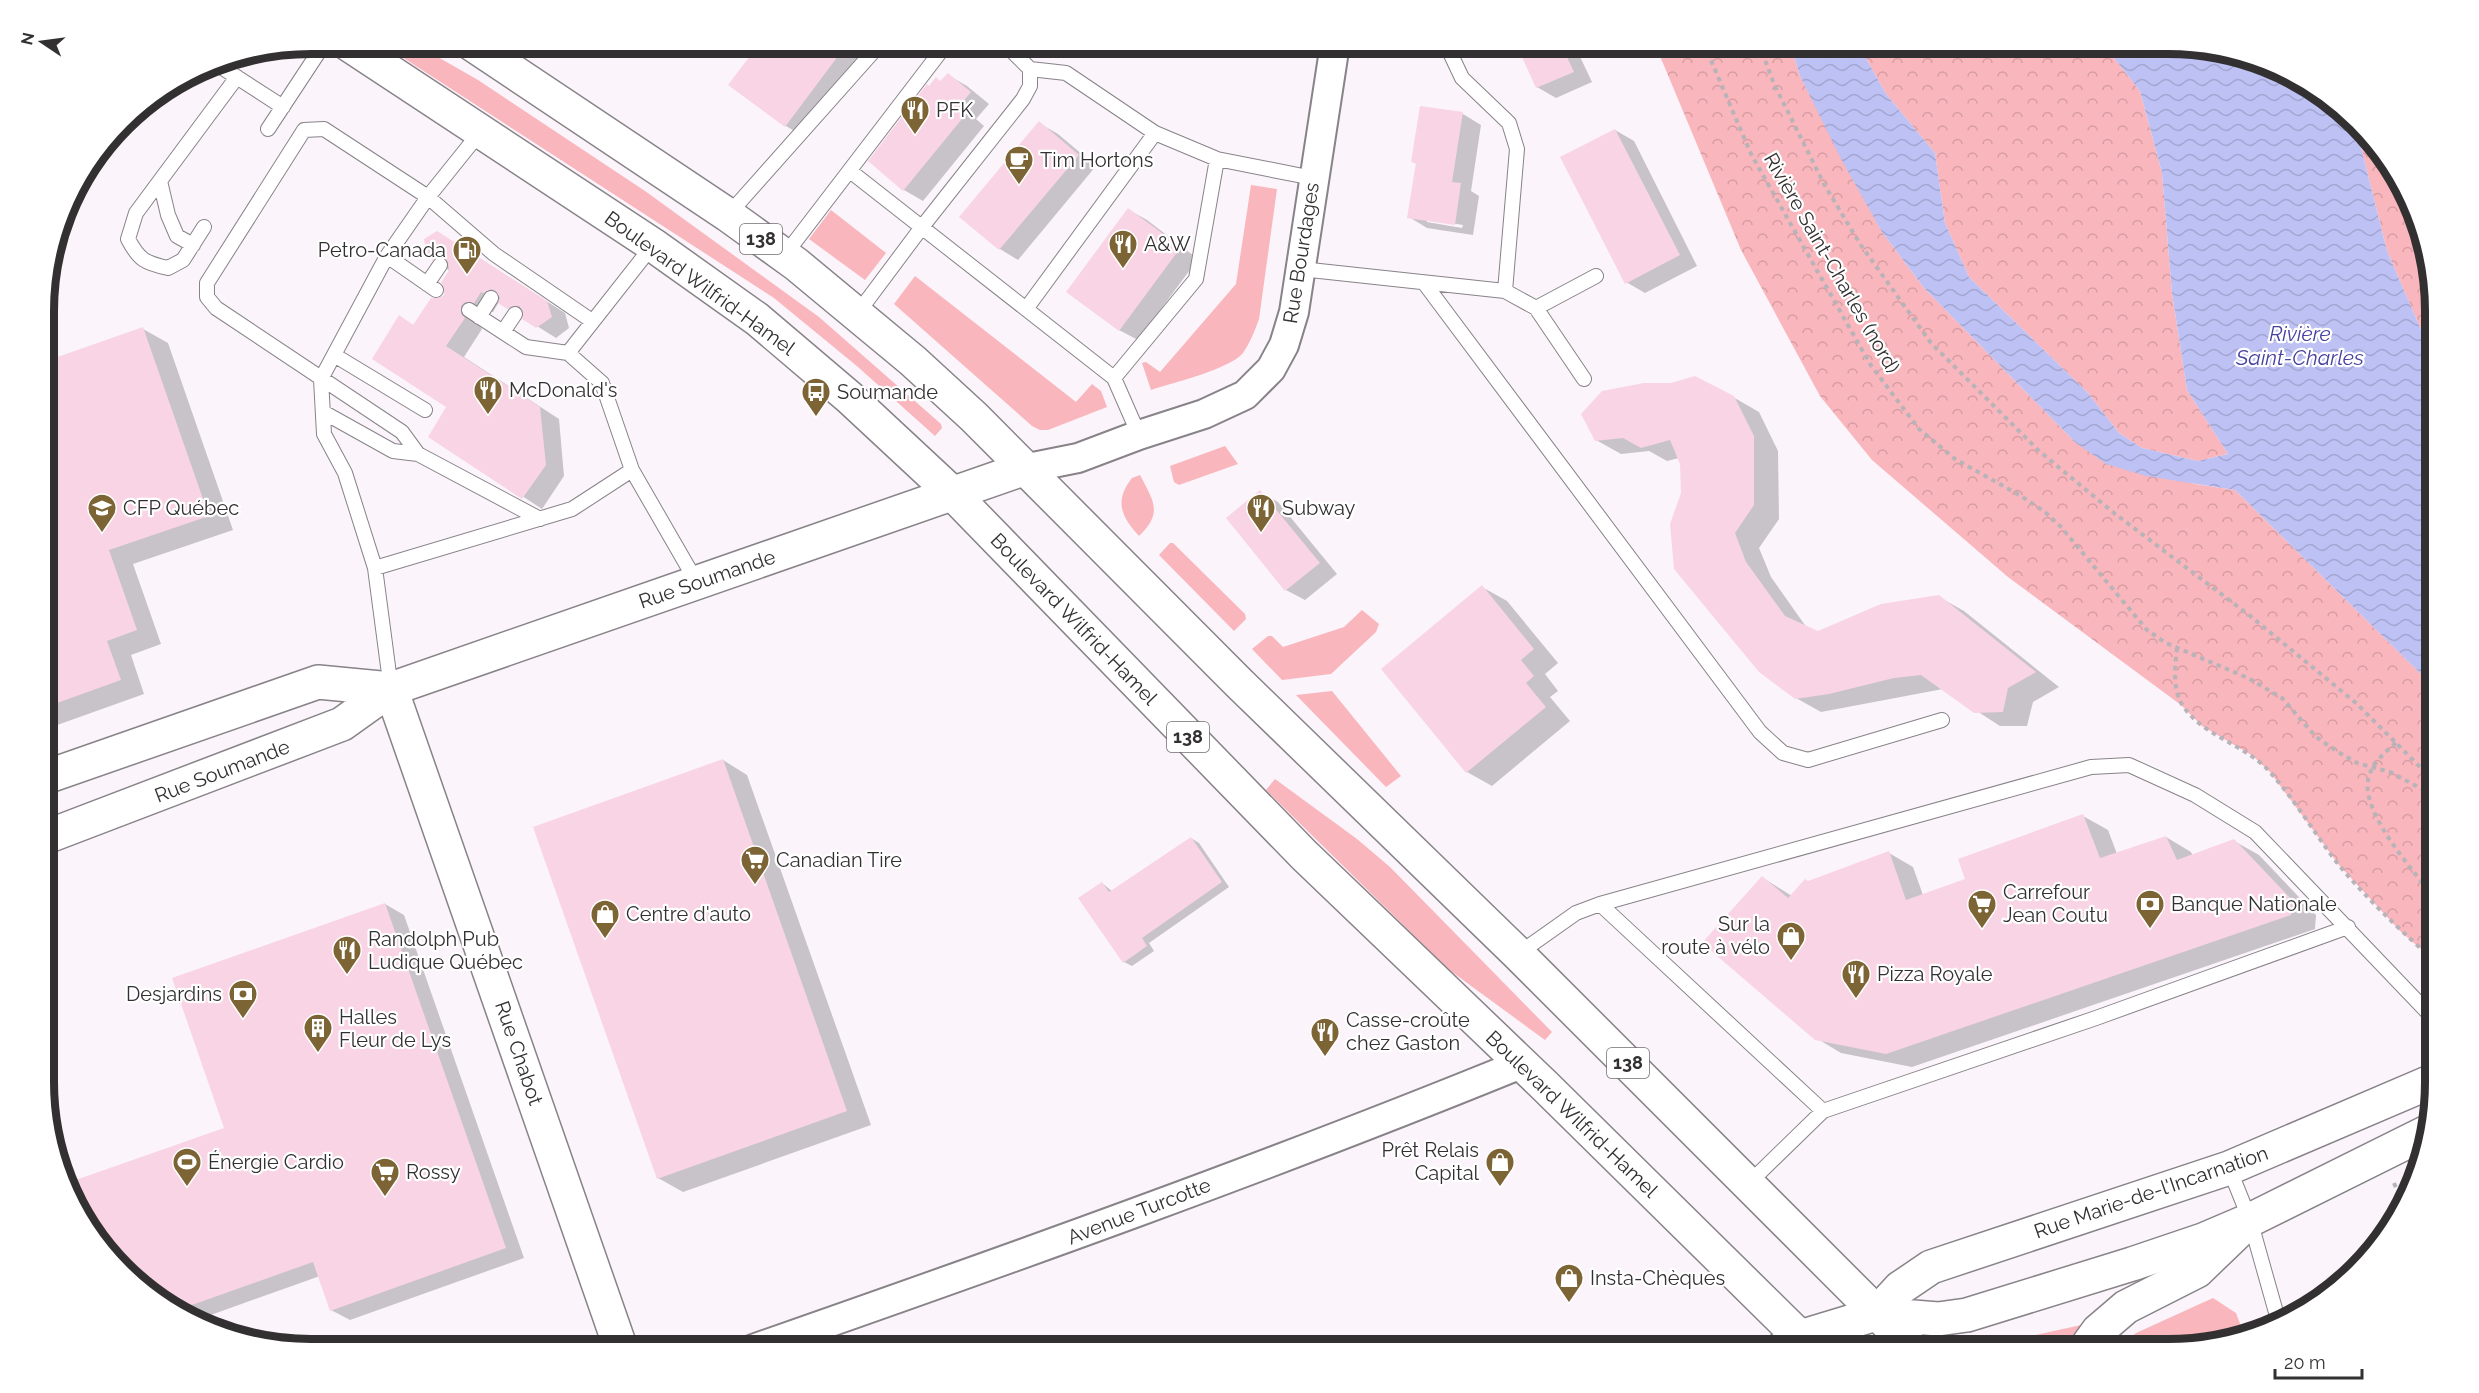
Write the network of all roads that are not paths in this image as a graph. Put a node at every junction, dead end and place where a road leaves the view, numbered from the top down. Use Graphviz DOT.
graph roads {
  1 [pos="317,54"];
  2 [pos="363,54"];
  3 [pos="487,54"];
  4 [pos="871,54"];
  5 [pos="939,54"];
  6 [pos="1015,54"];
  7 [pos="1333,54"];
  8 [pos="1451,54"];
  9 [pos="225,69"];
  10 [pos="1030,69"];
  11 [pos="237,77"];
  12 [pos="283,106"];
  13 [pos="268,129"];
  14 [pos="480,131"];
  15 [pos="1155,134"];
  16 [pos="1217,159"];
  17 [pos="850,171"];
  18 [pos="1313,178"];
  19 [pos="160,181"];
  20 [pos="428,197"];
  21 [pos="728,214"];
  22 [pos="204,227"];
  23 [pos="922,227"];
  24 [pos="464,231"];
  25 [pos="455,242"];
  26 [pos="653,244"];
  27 [pos="193,245"];
  28 [pos="387,256"];
  29 [pos="784,256"];
  30 [pos="440,265"];
  31 [pos="1300,269"];
  32 [pos="1596,276"];
  33 [pos="1425,284"];
  34 [pos="1505,291"];
  35 [pos="491,298"];
  36 [pos="1536,308"];
  37 [pos="1026,309"];
  38 [pos="515,314"];
  39 [pos="857,314"];
  40 [pos="592,321"];
  41 [pos="503,332"];
  42 [pos="568,353"];
  43 [pos="334,355"];
  44 [pos="1114,378"];
  45 [pos="321,379"];
  46 [pos="1584,379"];
  47 [pos="424,410"];
  48 [pos="323,412"];
  49 [pos="1139,435"];
  50 [pos="418,454"];
  51 [pos="1023,469"];
  52 [pos="632,470"];
  53 [pos="951,492"];
  54 [pos="540,519"];
  55 [pos="375,568"];
  56 [pos="696,581"];
  57 [pos="391,689"];
  58 [pos="1942,720"];
  59 [pos="54,774"];
  60 [pos="54,834"];
  61 [pos="1600,904"];
  62 [pos="2348,927"];
  63 [pos="1518,954"];
  64 [pos="2425,1009"];
  65 [pos="1521,1064"];
  66 [pos="2425,1084"];
  67 [pos="1823,1111"];
  68 [pos="2419,1135"];
  69 [pos="2229,1168"];
  70 [pos="1748,1184"];
  71 [pos="2250,1220"];
  72 [pos="1876,1314"];
  73 [pos="2277,1314"];
  74 [pos="618,1339"];
  75 [pos="782,1339"];
  76 [pos="1792,1339"];
  77 [pos="1813,1339"];
  78 [pos="1902,1339"];
  79 [pos="2092,1339"];
  1 -- 12 [label="lane"];
  2 -- 14 [label="main road, Boulevard Wilfrid-Hamel / 138"];
  3 -- 21 [label="main road, 138"];
  4 -- 21 [label="lane"];
  5 -- 17 [label="lane"];
  6 -- 10 [label="lane"];
  7 -- 18 [label="street, Rue Bourdages"];
  8 -- 34 [label="lane"];
  9 -- 11 [label="lane"];
  10 -- 15 [label="lane"];
  10 -- 23 [label="lane"];
  11 -- 12 [label="lane"];
  11 -- 19 [label="lane"];
  12 -- 13 [label="lane"];
  14 -- 20 [label="lane"];
  14 -- 26 [label="main road, Boulevard Wilfrid-Hamel / 138"];
  15 -- 16 [label="lane"];
  15 -- 37 [label="lane"];
  16 -- 18 [label="lane"];
  16 -- 44 [label="lane"];
  17 -- 23 [label="lane"];
  17 -- 29 [label="lane"];
  18 -- 31 [label="street, Rue Bourdages"];
  19 -- 27 [label="lane"];
  19 -- 27 [label="lane"];
  20 -- 24 [label="lane"];
  20 -- 28 [label="lane"];
  20 -- 45 [label="lane"];
  21 -- 29 [label="main road, 138"];
  22 -- 27 [label="lane"];
  23 -- 37 [label="lane"];
  23 -- 39 [label="lane"];
  24 -- 25 [label="lane"];
  24 -- 40 [label="lane"];
  26 -- 40 [label="lane"];
  26 -- 53 [label="main road, Boulevard Wilfrid-Hamel / 138"];
  28 -- 30 [label="lane"];
  28 -- 43 [label="lane"];
  29 -- 39 [label="main road, 138"];
  31 -- 33 [label="lane"];
  31 -- 49 [label="street, Rue Bourdages"];
  32 -- 36 [label="lane"];
  33 -- 34 [label="lane"];
  33 -- 58 [label="lane"];
  34 -- 36 [label="lane"];
  35 -- 41 [label="lane"];
  36 -- 46 [label="lane"];
  37 -- 44 [label="lane"];
  38 -- 41 [label="lane"];
  39 -- 51 [label="main road, 138"];
  40 -- 42 [label="lane"];
  41 -- 42 [label="lane"];
  42 -- 52 [label="lane"];
  43 -- 45 [label="lane"];
  43 -- 47 [label="lane"];
  44 -- 49 [label="lane"];
  45 -- 48 [label="lane"];
  45 -- 50 [label="lane"];
  48 -- 50 [label="lane"];
  48 -- 55 [label="lane"];
  49 -- 51 [label="street, Rue Bourdages"];
  50 -- 54 [label="lane"];
  51 -- 53 [label="main road, Rue Soumande"];
  51 -- 63 [label="main road, 138"];
  52 -- 54 [label="lane"];
  52 -- 56 [label="lane"];
  53 -- 56 [label="main road, Rue Soumande"];
  53 -- 65 [label="main road, Boulevard Wilfrid-Hamel / 138"];
  54 -- 55 [label="lane"];
  55 -- 57 [label="lane"];
  56 -- 57 [label="main road, Rue Soumande"];
  57 -- 59 [label="main road, Rue Soumande"];
  57 -- 60 [label="main road, Rue Soumande"];
  57 -- 74 [label="main road, Rue Chabot"];
  61 -- 62 [label="lane"];
  61 -- 63 [label="lane"];
  61 -- 67 [label="lane"];
  62 -- 64 [label="lane"];
  62 -- 67 [label="lane"];
  63 -- 70 [label="main road, 138"];
  65 -- 75 [label="street, Avenue Turcotte"];
  65 -- 76 [label="main road, Boulevard Wilfrid-Hamel / 138"];
  66 -- 69 [label="main road, Rue Marie-de-l'Incarnation"];
  67 -- 70 [label="lane"];
  68 -- 71 [label="main road"];
  69 -- 71 [label="lane"];
  69 -- 72 [label="main road, Rue Marie-de-l'Incarnation"];
  70 -- 72 [label="main road, 138"];
  71 -- 72 [label="main road"];
  71 -- 73 [label="lane"];
  71 -- 79 [label="main road"];
  72 -- 77 [label="main road"];
  72 -- 78 [label="main road, 138"];
}
